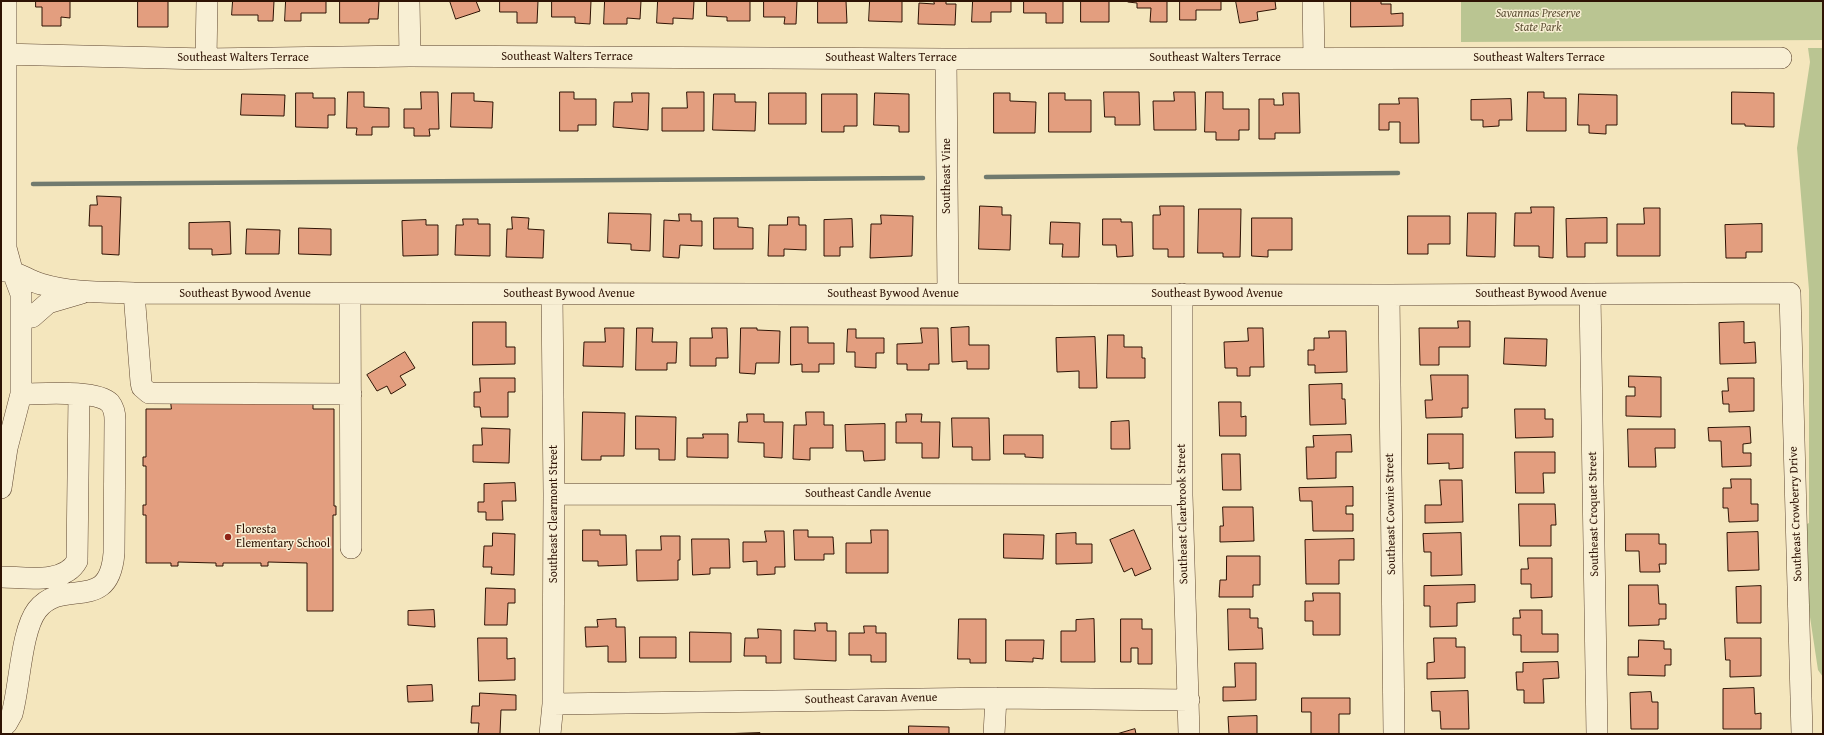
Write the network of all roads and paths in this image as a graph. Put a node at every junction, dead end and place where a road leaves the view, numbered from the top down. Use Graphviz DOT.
graph roads {
  1 [pos="6,1"];
  2 [pos="206,1"];
  3 [pos="409,1"];
  4 [pos="1313,1"];
  5 [pos="3,54"];
  6 [pos="410,56"];
  7 [pos="1314,57"];
  8 [pos="1781,58"];
  9 [pos="206,59"];
  10 [pos="946,59"];
  11 [pos="6,270"];
  12 [pos="84,292"];
  13 [pos="1790,293"];
  14 [pos="134,294"];
  15 [pos="350,294"];
  16 [pos="552,294"];
  17 [pos="948,294"];
  18 [pos="1182,294"];
  19 [pos="1590,294"];
  20 [pos="1389,295"];
  21 [pos="22,318"];
  22 [pos="21,394"];
  23 [pos="79,394"];
  24 [pos="351,394"];
  25 [pos="8,418"];
  26 [pos="1,488"];
  27 [pos="554,494"];
  28 [pos="1182,495"];
  29 [pos="351,548"];
  30 [pos="1,577"];
  31 [pos="996,698"];
  32 [pos="1189,700"];
  33 [pos="553,704"];
  34 [pos="1,729"];
  35 [pos="550,734"];
  36 [pos="994,734"];
  37 [pos="1189,734"];
  38 [pos="1394,734"];
  39 [pos="1597,734"];
  40 [pos="1802,734"];
  1 -- 5 [label="street"];
  2 -- 9 [label="street"];
  3 -- 6 [label="street"];
  4 -- 7 [label="street"];
  5 -- 9 [label="street, Southeast Walters Terrace"];
  5 -- 11 [label="street"];
  6 -- 9 [label="street, Southeast Walters Terrace"];
  6 -- 10 [label="street, Southeast Walters Terrace"];
  7 -- 8 [label="street, Southeast Walters Terrace"];
  7 -- 10 [label="street, Southeast Walters Terrace"];
  10 -- 17 [label="street, Southeast Vine"];
  11 -- 12 [label="street, Southeast Bywood Avenue"];
  11 -- 21 [label="street"];
  12 -- 14 [label="street, Southeast Bywood Avenue"];
  12 -- 21 [label="street"];
  13 -- 19 [label="street, Southeast Bywood Avenue"];
  13 -- 40 [label="street, Southeast Crowberry Drive"];
  14 -- 15 [label="street, Southeast Bywood Avenue"];
  14 -- 24 [label="street"];
  15 -- 16 [label="street, Southeast Bywood Avenue"];
  15 -- 24 [label="street"];
  16 -- 17 [label="street, Southeast Bywood Avenue"];
  16 -- 27 [label="street, Southeast Clearmont Street"];
  17 -- 18 [label="street, Southeast Bywood Avenue"];
  18 -- 20 [label="street, Southeast Bywood Avenue"];
  18 -- 28 [label="street, Southeast Clearbrook Street"];
  19 -- 20 [label="street, Southeast Bywood Avenue"];
  19 -- 39 [label="street, Southeast Croquet Street"];
  20 -- 38 [label="street, Southeast Cownie Street"];
  21 -- 22 [label="street"];
  22 -- 23 [label="street"];
  22 -- 25 [label="street"];
  23 -- 30 [label="street"];
  23 -- 34 [label="street"];
  24 -- 29 [label="street"];
  25 -- 26 [label="street"];
  27 -- 28 [label="street, Southeast Candle Avenue"];
  27 -- 33 [label="street, Southeast Clearmont Street"];
  28 -- 32 [label="street, Southeast Clearbrook Street"];
  31 -- 32 [label="street, Southeast Caravan Avenue"];
  31 -- 33 [label="street, Southeast Caravan Avenue"];
  31 -- 36 [label="street"];
  32 -- 37 [label="street, Southeast Clearbrook Street"];
  33 -- 35 [label="street, Southeast Clearmont Street"];
}
